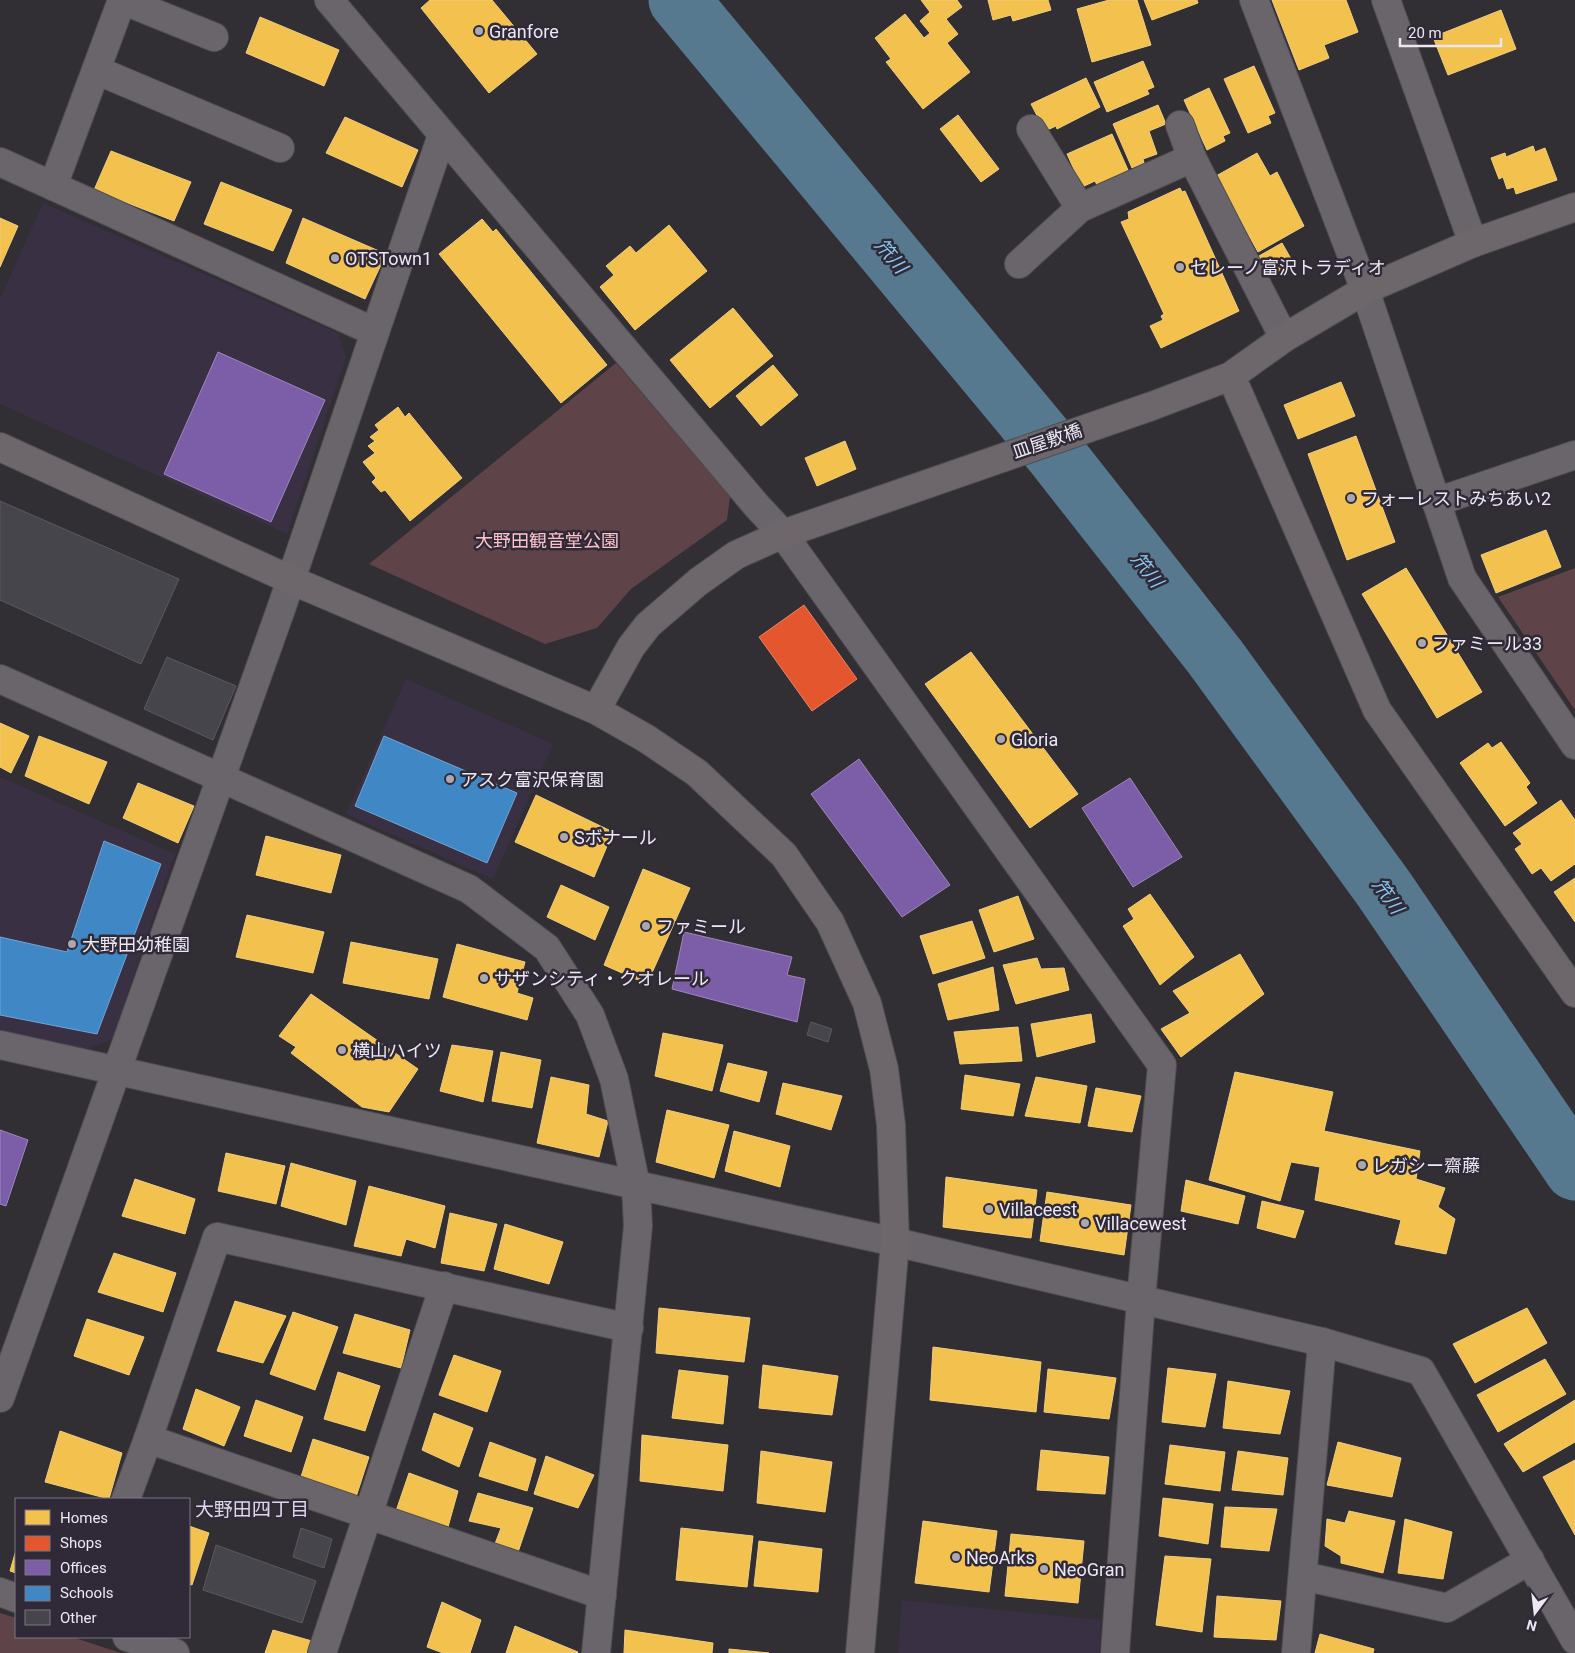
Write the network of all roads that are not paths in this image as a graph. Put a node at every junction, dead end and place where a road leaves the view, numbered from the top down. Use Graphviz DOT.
graph roads {
  1 [pos="122,0"];
  2 [pos="330,0"];
  3 [pos="1254,0"];
  4 [pos="1386,0"];
  5 [pos="214,37"];
  6 [pos="96,70"];
  7 [pos="1180,125"];
  8 [pos="1031,129"];
  9 [pos="442,135"];
  10 [pos="280,148"];
  11 [pos="1192,158"];
  12 [pos="0,162"];
  13 [pos="53,186"];
  14 [pos="1575,207"];
  15 [pos="1080,208"];
  16 [pos="1473,243"];
  17 [pos="1019,264"];
  18 [pos="1365,290"];
  19 [pos="375,332"];
  20 [pos="1284,338"];
  21 [pos="1231,376"];
  22 [pos="0,447"];
  23 [pos="1575,455"];
  24 [pos="1436,502"];
  25 [pos="783,534"];
  26 [pos="291,580"];
  27 [pos="0,679"];
  28 [pos="596,710"];
  29 [pos="1575,745"];
  30 [pos="221,778"];
  31 [pos="1575,993"];
  32 [pos="0,1045"];
  33 [pos="117,1069"];
  34 [pos="636,1186"];
  35 [pos="895,1242"];
  36 [pos="444,1286"];
  37 [pos="1140,1300"];
  38 [pos="629,1328"];
  39 [pos="1322,1342"];
  40 [pos="0,1398"];
  41 [pos="148,1439"];
  42 [pos="126,1498"];
  43 [pos="366,1516"];
  44 [pos="1530,1560"];
  45 [pos="1303,1576"];
  46 [pos="0,1592"];
  47 [pos="602,1595"];
  48 [pos="15,1598"];
  49 [pos="131,1638"];
  50 [pos="1575,1640"];
  51 [pos="175,1653"];
  52 [pos="322,1653"];
  53 [pos="596,1653"];
  54 [pos="860,1653"];
  55 [pos="1114,1653"];
  56 [pos="1296,1653"];
  1 -- 5 [label="street"];
  1 -- 6 [label="street"];
  2 -- 9 [label="street"];
  3 -- 18 [label="street"];
  4 -- 16 [label="street"];
  6 -- 10 [label="street"];
  6 -- 13 [label="street"];
  7 -- 11 [label="street"];
  8 -- 15 [label="street"];
  9 -- 19 [label="street"];
  9 -- 25 [label="street"];
  11 -- 15 [label="street"];
  11 -- 20 [label="street"];
  12 -- 13 [label="street"];
  13 -- 19 [label="street"];
  14 -- 16 [label="street, 皿屋敷橋"];
  15 -- 17 [label="street"];
  16 -- 18 [label="street, 皿屋敷橋"];
  18 -- 20 [label="street, 皿屋敷橋"];
  18 -- 24 [label="street"];
  19 -- 26 [label="street"];
  20 -- 21 [label="street, 皿屋敷橋"];
  21 -- 25 [label="street, 皿屋敷橋"];
  21 -- 31 [label="street"];
  22 -- 26 [label="street"];
  23 -- 24 [label="street"];
  24 -- 29 [label="street"];
  25 -- 28 [label="street, 皿屋敷橋"];
  25 -- 37 [label="street"];
  26 -- 28 [label="street"];
  26 -- 30 [label="street"];
  27 -- 30 [label="street"];
  28 -- 35 [label="street"];
  30 -- 33 [label="street"];
  30 -- 34 [label="street"];
  32 -- 33 [label="street"];
  33 -- 34 [label="street"];
  33 -- 40 [label="street"];
  34 -- 35 [label="street"];
  34 -- 38 [label="street"];
  35 -- 37 [label="street"];
  35 -- 54 [label="street"];
  36 -- 38 [label="street"];
  36 -- 41 [label="street"];
  36 -- 43 [label="street"];
  37 -- 39 [label="street"];
  37 -- 55 [label="street"];
  38 -- 47 [label="street"];
  39 -- 44 [label="street"];
  39 -- 45 [label="street"];
  41 -- 42 [label="street"];
  41 -- 43 [label="street"];
  43 -- 47 [label="street"];
  43 -- 52 [label="street"];
  44 -- 45 [label="street"];
  44 -- 50 [label="street"];
  45 -- 56 [label="street"];
  46 -- 48 [label="street"];
  47 -- 53 [label="street"];
  49 -- 51 [label="street"];
}
